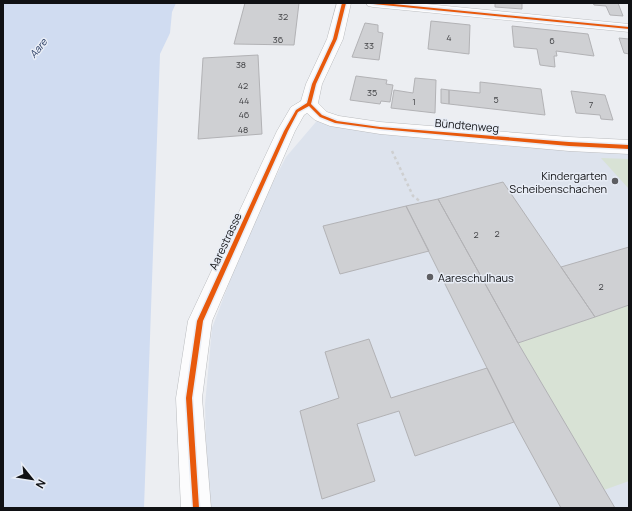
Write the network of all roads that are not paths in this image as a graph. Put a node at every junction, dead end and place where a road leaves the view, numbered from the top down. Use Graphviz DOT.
graph roads {
  1 [pos="344,3"];
  2 [pos="373,3"];
  3 [pos="629,28"];
  4 [pos="309,104"];
  5 [pos="629,147"];
  6 [pos="196,508"];
  1 -- 4 [label="street"];
  2 -- 3 [label="street"];
  4 -- 5 [label="street, Bündtenweg"];
  4 -- 6 [label="street, Aarestrasse"];
}
